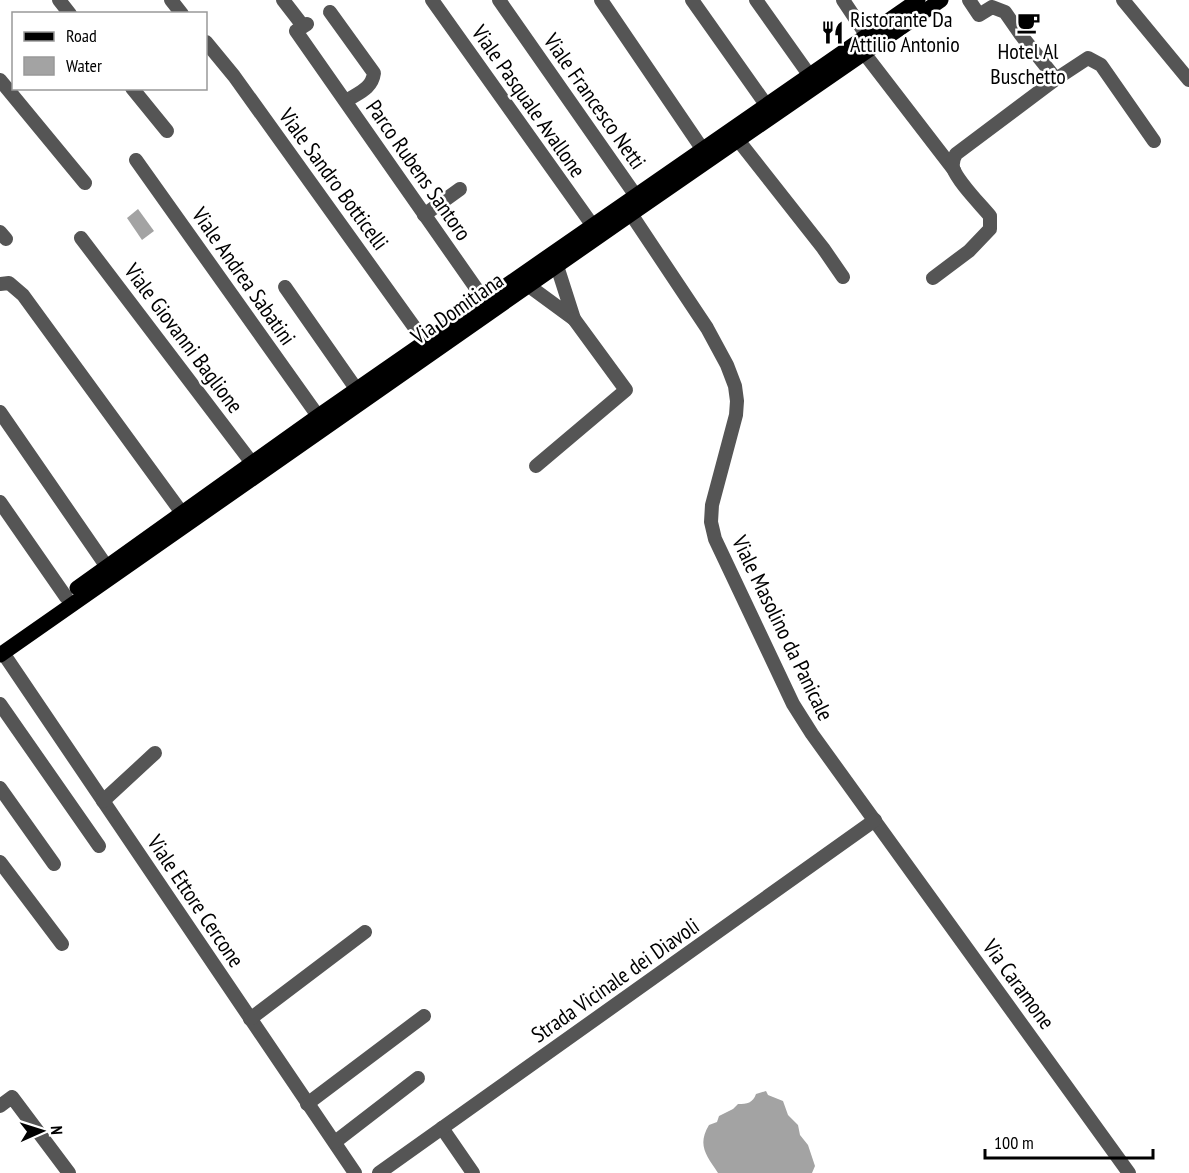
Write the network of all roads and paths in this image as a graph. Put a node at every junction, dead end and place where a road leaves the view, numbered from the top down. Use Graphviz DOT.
graph roads {
  1 [pos="59,0"];
  2 [pos="171,0"];
  3 [pos="283,0"];
  4 [pos="432,0"];
  5 [pos="498,0"];
  6 [pos="601,0"];
  7 [pos="692,0"];
  8 [pos="756,0"];
  9 [pos="843,0"];
  10 [pos="941,0"];
  11 [pos="969,0"];
  12 [pos="1123,0"];
  13 [pos="911,2"];
  14 [pos="68,12"];
  15 [pos="180,12"];
  16 [pos="330,12"];
  17 [pos="867,36"];
  18 [pos="207,43"];
  19 [pos="864,53"];
  20 [pos="810,76"];
  21 [pos="1056,79"];
  22 [pos="0,80"];
  23 [pos="1189,80"];
  24 [pos="134,90"];
  25 [pos="346,101"];
  26 [pos="767,106"];
  27 [pos="167,131"];
  28 [pos="738,140"];
  29 [pos="1154,141"];
  30 [pos="703,150"];
  31 [pos="136,160"];
  32 [pos="954,170"];
  33 [pos="85,183"];
  34 [pos="460,189"];
  35 [pos="636,196"];
  36 [pos="631,214"];
  37 [pos="424,215"];
  38 [pos="592,226"];
  39 [pos="81,238"];
  40 [pos="557,266"];
  41 [pos="843,277"];
  42 [pos="933,278"];
  43 [pos="0,284"];
  44 [pos="529,286"];
  45 [pos="285,287"];
  46 [pos="485,301"];
  47 [pos="574,319"];
  48 [pos="425,342"];
  49 [pos="357,390"];
  50 [pos="0,412"];
  51 [pos="318,416"];
  52 [pos="252,463"];
  53 [pos="536,466"];
  54 [pos="0,502"];
  55 [pos="182,513"];
  56 [pos="107,567"];
  57 [pos="66,597"];
  58 [pos="1,651"];
  59 [pos="0,704"];
  60 [pos="155,753"];
  61 [pos="0,788"];
  62 [pos="103,801"];
  63 [pos="875,820"];
  64 [pos="99,846"];
  65 [pos="0,862"];
  66 [pos="54,864"];
  67 [pos="365,932"];
  68 [pos="62,944"];
  69 [pos="424,1016"];
  70 [pos="250,1019"];
  71 [pos="418,1078"];
  72 [pos="307,1104"];
  73 [pos="0,1106"];
  74 [pos="441,1128"];
  75 [pos="335,1142"];
  76 [pos="69,1173"];
  77 [pos="355,1173"];
  78 [pos="379,1173"];
  79 [pos="473,1173"];
  80 [pos="1129,1173"];
  1 -- 14 [label="street"];
  2 -- 15 [label="street"];
  3 -- 25 [label="street"];
  4 -- 38 [label="street, Viale Pasquale Avallone"];
  5 -- 35 [label="street, Viale Francesco Netti"];
  6 -- 30 [label="street"];
  7 -- 26 [label="street"];
  8 -- 20 [label="street"];
  9 -- 17 [label="street"];
  10 -- 19 [label="main road, Via Domitiana"];
  11 -- 21 [label="street"];
  12 -- 23 [label="street"];
  13 -- 17 [label="main road, Via Domitiana"];
  16 -- 25 [label="street, Parco Rubens Santoro"];
  17 -- 20 [label="main road, Via Domitiana"];
  18 -- 48 [label="street, Viale Sandro Botticelli"];
  19 -- 28 [label="main road, Via Domitiana"];
  19 -- 32 [label="street"];
  20 -- 26 [label="main road, Via Domitiana"];
  21 -- 29 [label="street"];
  21 -- 32 [label="street"];
  22 -- 33 [label="street"];
  24 -- 27 [label="street"];
  25 -- 37 [label="street, Parco Rubens Santoro"];
  26 -- 30 [label="main road, Via Domitiana"];
  28 -- 36 [label="main road, Via Domitiana"];
  28 -- 41 [label="street"];
  30 -- 35 [label="main road, Via Domitiana"];
  31 -- 51 [label="street, Viale Andrea Sabatini"];
  32 -- 42 [label="street"];
  34 -- 37 [label="street"];
  35 -- 38 [label="main road, Via Domitiana"];
  36 -- 40 [label="main road, Via Domitiana"];
  36 -- 63 [label="street, Viale Masolino da Panicale"];
  37 -- 46 [label="street, Parco Rubens Santoro"];
  38 -- 46 [label="main road, Via Domitiana"];
  39 -- 52 [label="street, Viale Giovanni Baglione"];
  40 -- 44 [label="main road, Via Domitiana"];
  40 -- 47 [label="street"];
  43 -- 55 [label="street"];
  44 -- 47 [label="street"];
  44 -- 58 [label="main road, Via Domitiana"];
  45 -- 49 [label="street"];
  46 -- 48 [label="main road, Via Domitiana"];
  47 -- 53 [label="street"];
  48 -- 49 [label="main road, Via Domitiana"];
  49 -- 51 [label="main road, Via Domitiana"];
  50 -- 56 [label="street"];
  51 -- 52 [label="main road, Via Domitiana"];
  52 -- 55 [label="main road, Via Domitiana"];
  54 -- 57 [label="street"];
  55 -- 56 [label="main road, Via Domitiana"];
  56 -- 57 [label="main road, Via Domitiana"];
  57 -- 58 [label="main road, Via Domitiana"];
  58 -- 62 [label="street, Viale Ettore Cercone"];
  59 -- 64 [label="street"];
  60 -- 62 [label="street"];
  61 -- 66 [label="street"];
  62 -- 70 [label="street, Viale Ettore Cercone"];
  63 -- 74 [label="street, Strada Vicinale dei Diavoli"];
  63 -- 80 [label="street, Via Caramone"];
  65 -- 68 [label="street"];
  67 -- 70 [label="street"];
  69 -- 72 [label="street"];
  70 -- 72 [label="street, Viale Ettore Cercone"];
  71 -- 75 [label="street"];
  72 -- 75 [label="street, Viale Ettore Cercone"];
  73 -- 76 [label="street"];
  74 -- 78 [label="street, Strada Vicinale dei Diavoli"];
  74 -- 79 [label="street"];
  75 -- 77 [label="street, Viale Ettore Cercone"];
}
